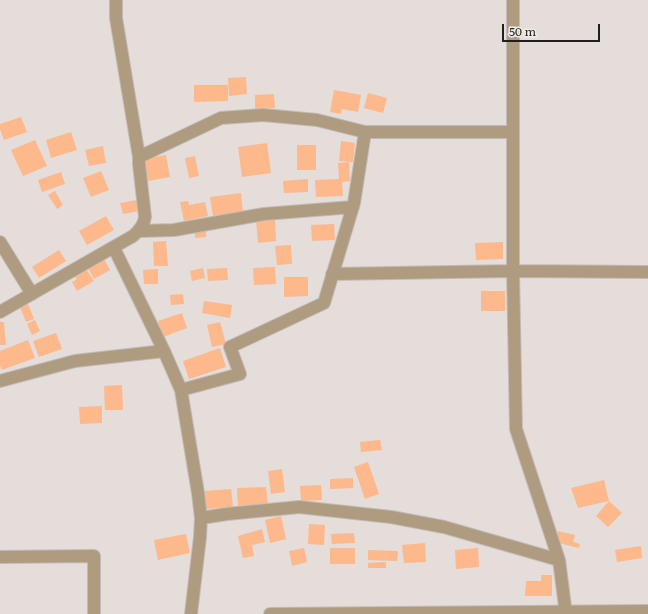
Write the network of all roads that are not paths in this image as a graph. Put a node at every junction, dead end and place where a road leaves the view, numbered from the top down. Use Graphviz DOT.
graph roads {
  1 [pos="116,0"];
  2 [pos="513,0"];
  3 [pos="365,132"];
  4 [pos="512,132"];
  5 [pos="139,157"];
  6 [pos="353,207"];
  7 [pos="139,231"];
  8 [pos="0,242"];
  9 [pos="114,248"];
  10 [pos="513,271"];
  11 [pos="648,272"];
  12 [pos="332,274"];
  13 [pos="32,294"];
  14 [pos="0,312"];
  15 [pos="164,350"];
  16 [pos="0,381"];
  17 [pos="181,390"];
  18 [pos="201,518"];
  19 [pos="0,557"];
  20 [pos="559,560"];
  21 [pos="648,611"];
  22 [pos="566,613"];
  23 [pos="94,614"];
  24 [pos="191,614"];
  25 [pos="270,614"];
  1 -- 5 [label="street"];
  2 -- 4 [label="street"];
  3 -- 4 [label="street"];
  3 -- 5 [label="street"];
  3 -- 6 [label="street"];
  4 -- 10 [label="street"];
  5 -- 7 [label="street"];
  6 -- 7 [label="street"];
  6 -- 12 [label="street"];
  7 -- 9 [label="street"];
  8 -- 13 [label="street"];
  9 -- 13 [label="street"];
  9 -- 15 [label="street"];
  10 -- 11 [label="street"];
  10 -- 12 [label="street"];
  10 -- 20 [label="street"];
  12 -- 17 [label="street"];
  13 -- 14 [label="street"];
  15 -- 16 [label="street"];
  15 -- 17 [label="street"];
  17 -- 18 [label="street"];
  18 -- 20 [label="street"];
  18 -- 24 [label="street"];
  19 -- 23 [label="street"];
  20 -- 22 [label="street"];
  21 -- 22 [label="street"];
  22 -- 25 [label="street"];
}
